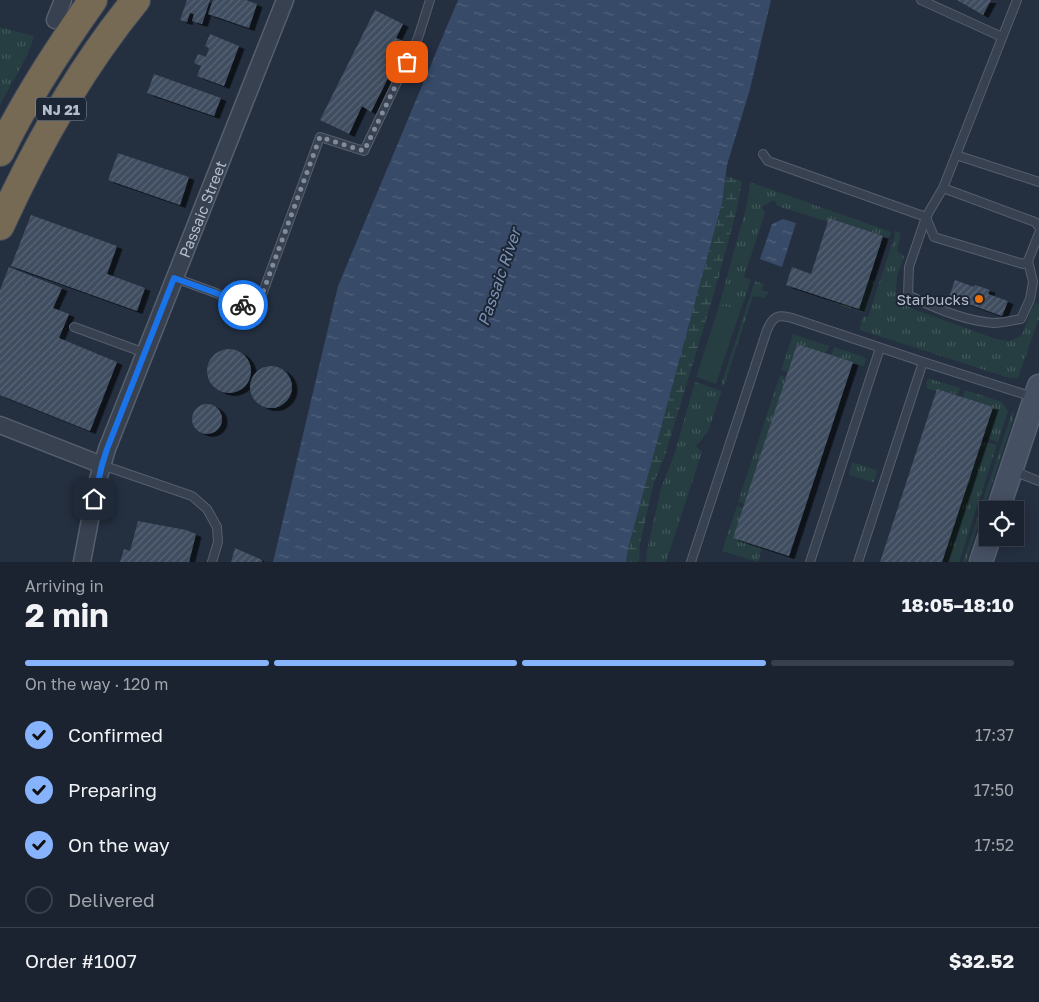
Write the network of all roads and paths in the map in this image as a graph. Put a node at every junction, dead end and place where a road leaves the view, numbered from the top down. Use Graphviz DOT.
graph roads {
  1 [pos="62,0"];
  2 [pos="93,0"];
  3 [pos="136,0"];
  4 [pos="285,0"];
  5 [pos="430,0"];
  6 [pos="921,0"];
  7 [pos="1017,0"];
  8 [pos="55,20"];
  9 [pos="1002,37"];
  10 [pos="0,152"];
  11 [pos="763,154"];
  12 [pos="956,154"];
  13 [pos="1039,182"];
  14 [pos="943,188"];
  15 [pos="926,218"];
  16 [pos="0,226"];
  17 [pos="1039,227"];
  18 [pos="1039,233"];
  19 [pos="1028,261"];
  20 [pos="174,278"];
  21 [pos="74,327"];
  22 [pos="880,348"];
  23 [pos="145,352"];
  24 [pos="923,362"];
  25 [pos="1037,392"];
  26 [pos="0,425"];
  27 [pos="102,465"];
  28 [pos="1012,471"];
  29 [pos="1039,481"];
  30 [pos="1001,501"];
  31 [pos="82,562"];
  32 [pos="212,562"];
  33 [pos="691,562"];
  34 [pos="810,562"];
  35 [pos="858,562"];
  1 -- 8 [label="street"];
  2 -- 10 [label="highway, NJ 21"];
  3 -- 16 [label="highway, NJ 21"];
  4 -- 20 [label="street, Passaic Street"];
  5 -- 20 [label="lane"];
  6 -- 9 [label="lane"];
  7 -- 9 [label="lane"];
  9 -- 12 [label="lane"];
  11 -- 15 [label="lane"];
  12 -- 13 [label="lane"];
  12 -- 14 [label="lane"];
  14 -- 15 [label="lane"];
  14 -- 17 [label="lane"];
  15 -- 19 [label="lane"];
  15 -- 19 [label="lane"];
  18 -- 19 [label="lane"];
  20 -- 23 [label="street, Passaic Street"];
  21 -- 23 [label="lane"];
  22 -- 24 [label="lane"];
  22 -- 33 [label="lane"];
  22 -- 34 [label="lane"];
  23 -- 27 [label="street, Passaic Street"];
  24 -- 25 [label="lane"];
  24 -- 35 [label="lane"];
  25 -- 28 [label="main road"];
  26 -- 27 [label="street"];
  27 -- 31 [label="street, Passaic Street"];
  27 -- 32 [label="lane"];
  28 -- 29 [label="lane"];
  28 -- 30 [label="main road"];
}
